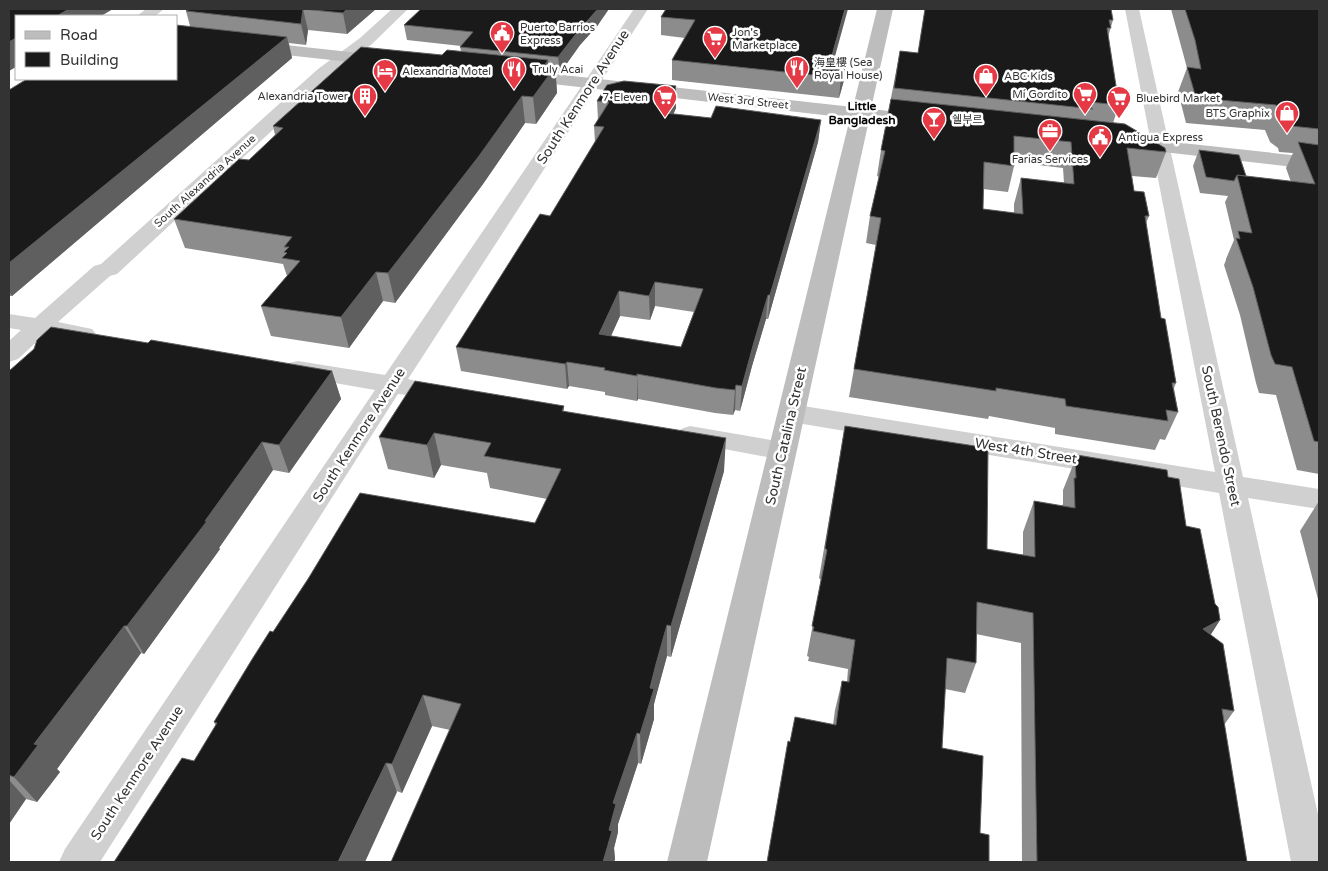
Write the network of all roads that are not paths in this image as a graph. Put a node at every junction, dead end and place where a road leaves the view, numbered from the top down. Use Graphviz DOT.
graph roads {
  1 [pos="157,9"];
  2 [pos="401,9"];
  3 [pos="641,9"];
  4 [pos="885,9"];
  5 [pos="1132,9"];
  6 [pos="146,15"];
  7 [pos="178,38"];
  8 [pos="346,56"];
  9 [pos="403,63"];
  10 [pos="498,73"];
  11 [pos="593,83"];
  12 [pos="861,114"];
  13 [pos="939,122"];
  14 [pos="1112,142"];
  15 [pos="1161,147"];
  16 [pos="1319,164"];
  17 [pos="9,321"];
  18 [pos="39,326"];
  19 [pos="104,337"];
  20 [pos="9,354"];
  21 [pos="280,366"];
  22 [pos="392,385"];
  23 [pos="434,392"];
  24 [pos="791,413"];
  25 [pos="666,431"];
  26 [pos="782,451"];
  27 [pos="1231,485"];
  28 [pos="1319,499"];
  29 [pos="78,862"];
  30 [pos="687,862"];
  31 [pos="1310,862"];
  1 -- 6 [label="street"];
  2 -- 8 [label="street, South Alexandria Avenue"];
  3 -- 11 [label="street, South Kenmore Avenue"];
  4 -- 12 [label="street, South Catalina Street"];
  5 -- 15 [label="street, South Berendo Street"];
  7 -- 8 [label="street"];
  8 -- 9 [label="street"];
  8 -- 18 [label="street, South Alexandria Avenue"];
  10 -- 11 [label="street, West 3rd Street"];
  11 -- 12 [label="street, West 3rd Street"];
  11 -- 22 [label="street, South Kenmore Avenue"];
  12 -- 13 [label="street, West 3rd Street"];
  12 -- 24 [label="street, South Catalina Street"];
  14 -- 15 [label="street"];
  15 -- 16 [label="street"];
  15 -- 27 [label="street, South Berendo Street"];
  17 -- 18 [label="street"];
  18 -- 19 [label="street"];
  18 -- 20 [label="street, South Alexandria Avenue"];
  21 -- 22 [label="street"];
  22 -- 23 [label="street"];
  22 -- 29 [label="street, South Kenmore Avenue"];
  24 -- 26 [label="street, South Catalina Street"];
  24 -- 27 [label="street, West 4th Street"];
  25 -- 26 [label="street"];
  26 -- 30 [label="street, South Catalina Street"];
  27 -- 28 [label="street, West 4th Street"];
  27 -- 31 [label="street, South Berendo Street"];
}
